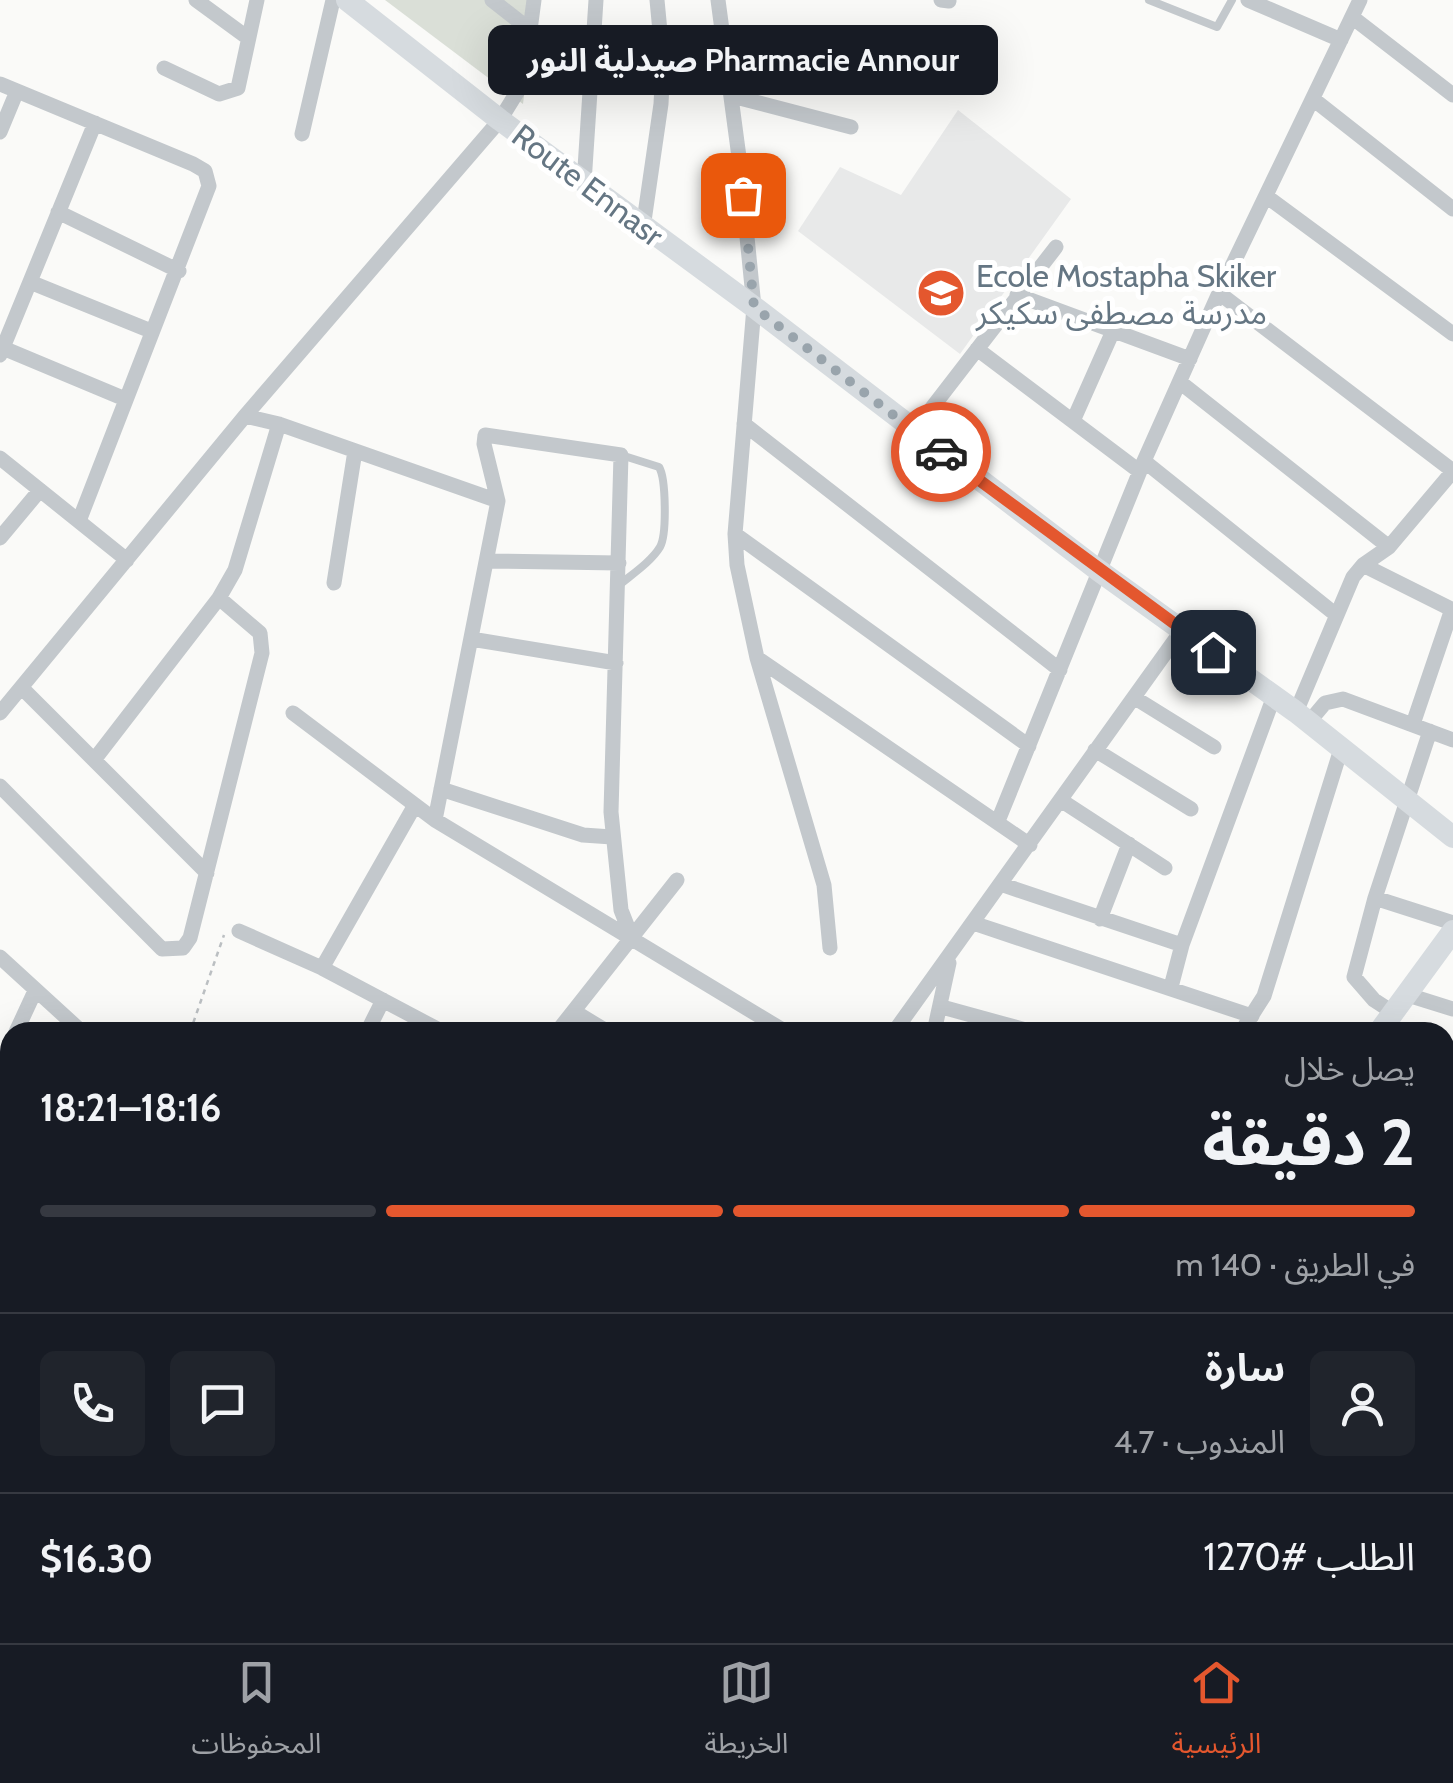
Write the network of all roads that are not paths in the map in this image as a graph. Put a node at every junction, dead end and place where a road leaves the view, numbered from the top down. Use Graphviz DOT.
graph roads {
  1 [pos="196,0"];
  2 [pos="257,0"];
  3 [pos="333,0"];
  4 [pos="348,0"];
  5 [pos="492,0"];
  6 [pos="534,0"];
  7 [pos="596,0"];
  8 [pos="657,0"];
  9 [pos="718,0"];
  10 [pos="942,0"];
  11 [pos="1149,0"];
  12 [pos="1232,0"];
  13 [pos="1248,0"];
  14 [pos="1360,0"];
  15 [pos="950,1"];
  16 [pos="1352,17"];
  17 [pos="530,30"];
  18 [pos="248,38"];
  19 [pos="724,38"];
  20 [pos="1341,40"];
  21 [pos="942,64"];
  22 [pos="164,68"];
  23 [pos="0,84"];
  24 [pos="17,91"];
  25 [pos="1453,95"];
  26 [pos="732,96"];
  27 [pos="1313,99"];
  28 [pos="500,120"];
  29 [pos="95,123"];
  30 [pos="851,126"];
  31 [pos="0,132"];
  32 [pos="302,134"];
  33 [pos="584,183"];
  34 [pos="1266,196"];
  35 [pos="1453,210"];
  36 [pos="58,212"];
  37 [pos="643,228"];
  38 [pos="1056,247"];
  39 [pos="179,271"];
  40 [pos="30,282"];
  41 [pos="1219,293"];
  42 [pos="1018,295"];
  43 [pos="754,307"];
  44 [pos="5,328"];
  45 [pos="151,331"];
  46 [pos="1113,331"];
  47 [pos="1453,334"];
  48 [pos="977,348"];
  49 [pos="2,351"];
  50 [pos="1190,360"];
  51 [pos="1180,383"];
  52 [pos="125,399"];
  53 [pos="245,416"];
  54 [pos="1073,421"];
  55 [pos="279,424"];
  56 [pos="744,424"];
  57 [pos="914,432"];
  58 [pos="355,451"];
  59 [pos="621,456"];
  60 [pos="0,458"];
  61 [pos="1142,466"];
  62 [pos="1453,471"];
  63 [pos="40,490"];
  64 [pos="498,501"];
  65 [pos="80,521"];
  66 [pos="735,534"];
  67 [pos="0,538"];
  68 [pos="1389,546"];
  69 [pos="128,560"];
  70 [pos="487,561"];
  71 [pos="618,562"];
  72 [pos="1363,565"];
  73 [pos="1098,570"];
  74 [pos="334,583"];
  75 [pos="618,586"];
  76 [pos="219,598"];
  77 [pos="1452,610"];
  78 [pos="1335,614"];
  79 [pos="1182,630"];
  80 [pos="472,639"];
  81 [pos="757,658"];
  82 [pos="616,663"];
  83 [pos="1060,670"];
  84 [pos="22,688"];
  85 [pos="1274,696"];
  86 [pos="1136,698"];
  87 [pos="0,712"];
  88 [pos="293,713"];
  89 [pos="1302,717"];
  90 [pos="1413,724"];
  91 [pos="1430,731"];
  92 [pos="1453,740"];
  93 [pos="1029,746"];
  94 [pos="1214,747"];
  95 [pos="1341,749"];
  96 [pos="1095,750"];
  97 [pos="94,760"];
  98 [pos="0,786"];
  99 [pos="441,789"];
  100 [pos="1062,801"];
  101 [pos="1406,802"];
  102 [pos="415,805"];
  103 [pos="1191,809"];
  104 [pos="435,820"];
  105 [pos="998,822"];
  106 [pos="612,836"];
  107 [pos="1453,837"];
  108 [pos="1030,844"];
  109 [pos="1128,844"];
  110 [pos="1165,868"];
  111 [pos="206,874"];
  112 [pos="677,880"];
  113 [pos="1003,885"];
  114 [pos="1375,898"];
  115 [pos="1100,919"];
  116 [pos="973,924"];
  117 [pos="1453,927"];
  118 [pos="239,931"];
  119 [pos="632,938"];
  120 [pos="1182,945"];
  121 [pos="830,948"];
  122 [pos="0,957"];
  123 [pos="950,959"];
  124 [pos="322,968"];
  125 [pos="1171,988"];
  126 [pos="36,991"];
  127 [pos="383,1000"];
  128 [pos="1401,1004"];
  129 [pos="942,1007"];
  130 [pos="1453,1009"];
  131 [pos="575,1012"];
  132 [pos="1252,1016"];
  133 [pos="21,1022"];
  134 [pos="71,1022"];
  135 [pos="372,1022"];
  136 [pos="425,1022"];
  137 [pos="566,1022"];
  138 [pos="592,1022"];
  139 [pos="770,1022"];
  140 [pos="902,1022"];
  141 [pos="937,1022"];
  142 [pos="997,1022"];
  143 [pos="1248,1022"];
  144 [pos="1387,1022"];
  1 -- 18 [label="street"];
  2 -- 18 [label="street"];
  3 -- 32 [label="street"];
  4 -- 28 [label="main road, Route Ennasr"];
  5 -- 17 [label="street"];
  6 -- 17 [label="street"];
  7 -- 33 [label="street"];
  8 -- 37 [label="street"];
  9 -- 19 [label="street"];
  10 -- 15 [label="street"];
  11 -- 12 [label="lane"];
  13 -- 20 [label="street"];
  14 -- 16 [label="street"];
  16 -- 20 [label="street"];
  16 -- 25 [label="street"];
  17 -- 28 [label="street"];
  18 -- 22 [label="street"];
  19 -- 21 [label="street"];
  19 -- 26 [label="street"];
  20 -- 27 [label="street"];
  23 -- 24 [label="street"];
  24 -- 29 [label="street"];
  24 -- 31 [label="street"];
  26 -- 30 [label="street"];
  26 -- 43 [label="street"];
  27 -- 34 [label="street"];
  27 -- 35 [label="street"];
  28 -- 33 [label="main road, Route Ennasr"];
  28 -- 53 [label="street"];
  29 -- 36 [label="street"];
  29 -- 39 [label="street"];
  33 -- 37 [label="main road, Route Ennasr"];
  34 -- 41 [label="street"];
  34 -- 47 [label="street"];
  36 -- 39 [label="street"];
  36 -- 40 [label="street"];
  37 -- 43 [label="main road, Route Ennasr"];
  38 -- 42 [label="street"];
  39 -- 45 [label="street"];
  40 -- 44 [label="street"];
  40 -- 45 [label="street"];
  41 -- 50 [label="street"];
  41 -- 62 [label="street"];
  42 -- 46 [label="street"];
  42 -- 48 [label="street"];
  43 -- 56 [label="street"];
  43 -- 57 [label="main road, Route Ennasr"];
  44 -- 49 [label="street"];
  45 -- 52 [label="street"];
  46 -- 50 [label="street"];
  46 -- 54 [label="street"];
  48 -- 54 [label="street"];
  48 -- 57 [label="street"];
  49 -- 52 [label="street"];
  50 -- 51 [label="street"];
  51 -- 61 [label="street"];
  51 -- 68 [label="street"];
  52 -- 65 [label="street"];
  53 -- 55 [label="street"];
  53 -- 69 [label="street"];
  54 -- 61 [label="street"];
  55 -- 58 [label="street"];
  55 -- 76 [label="street"];
  56 -- 66 [label="street"];
  56 -- 83 [label="street"];
  57 -- 73 [label="main road, Route Ennasr"];
  58 -- 64 [label="street"];
  58 -- 74 [label="street"];
  59 -- 64 [label="street"];
  59 -- 71 [label="street"];
  59 -- 75 [label="lane"];
  60 -- 63 [label="street"];
  61 -- 73 [label="street"];
  61 -- 78 [label="street"];
  62 -- 68 [label="street"];
  63 -- 65 [label="street"];
  63 -- 67 [label="street"];
  64 -- 70 [label="street"];
  65 -- 69 [label="street"];
  66 -- 81 [label="street"];
  66 -- 93 [label="street"];
  68 -- 72 [label="street"];
  69 -- 84 [label="street"];
  70 -- 71 [label="street"];
  70 -- 80 [label="street"];
  71 -- 75 [label="street"];
  72 -- 77 [label="street"];
  72 -- 78 [label="street"];
  73 -- 79 [label="main road, Route Ennasr"];
  73 -- 83 [label="street"];
  75 -- 82 [label="street"];
  76 -- 97 [label="street"];
  76 -- 111 [label="street"];
  77 -- 90 [label="street"];
  78 -- 89 [label="street"];
  79 -- 85 [label="main road, Route Ennasr"];
  79 -- 86 [label="street"];
  80 -- 82 [label="street"];
  80 -- 99 [label="street"];
  81 -- 105 [label="street"];
  81 -- 121 [label="street"];
  82 -- 106 [label="street"];
  83 -- 93 [label="street"];
  84 -- 87 [label="street"];
  84 -- 97 [label="street"];
  85 -- 89 [label="main road, Route Ennasr"];
  85 -- 120 [label="street"];
  86 -- 94 [label="street"];
  86 -- 96 [label="street"];
  88 -- 102 [label="street"];
  89 -- 90 [label="street"];
  89 -- 95 [label="main road, Route Ennasr"];
  90 -- 91 [label="street"];
  91 -- 92 [label="street"];
  91 -- 101 [label="street"];
  93 -- 105 [label="street"];
  95 -- 101 [label="main road, Route Ennasr"];
  95 -- 132 [label="street"];
  96 -- 100 [label="street"];
  96 -- 103 [label="street"];
  97 -- 111 [label="street"];
  98 -- 111 [label="street"];
  99 -- 104 [label="street"];
  99 -- 106 [label="street"];
  100 -- 108 [label="street"];
  100 -- 109 [label="street"];
  101 -- 107 [label="main road, Route Ennasr"];
  101 -- 114 [label="street"];
  102 -- 104 [label="street"];
  102 -- 124 [label="street"];
  104 -- 119 [label="street"];
  105 -- 108 [label="street"];
  106 -- 119 [label="street"];
  108 -- 113 [label="street"];
  109 -- 110 [label="street"];
  109 -- 115 [label="street"];
  112 -- 119 [label="street"];
  113 -- 115 [label="street"];
  113 -- 116 [label="street"];
  114 -- 117 [label="street"];
  114 -- 128 [label="street"];
  115 -- 120 [label="street"];
  116 -- 123 [label="street"];
  116 -- 125 [label="street"];
  117 -- 128 [label="main road"];
  118 -- 124 [label="street"];
  119 -- 131 [label="street"];
  119 -- 139 [label="street"];
  120 -- 125 [label="street"];
  122 -- 126 [label="street"];
  123 -- 129 [label="street"];
  123 -- 140 [label="street"];
  124 -- 127 [label="street"];
  125 -- 132 [label="street"];
  126 -- 133 [label="street"];
  126 -- 134 [label="street"];
  127 -- 135 [label="street"];
  127 -- 136 [label="street"];
  128 -- 130 [label="street"];
  128 -- 144 [label="main road"];
  129 -- 141 [label="street"];
  129 -- 142 [label="street"];
  131 -- 137 [label="street"];
  131 -- 138 [label="street"];
  132 -- 143 [label="street"];
}
